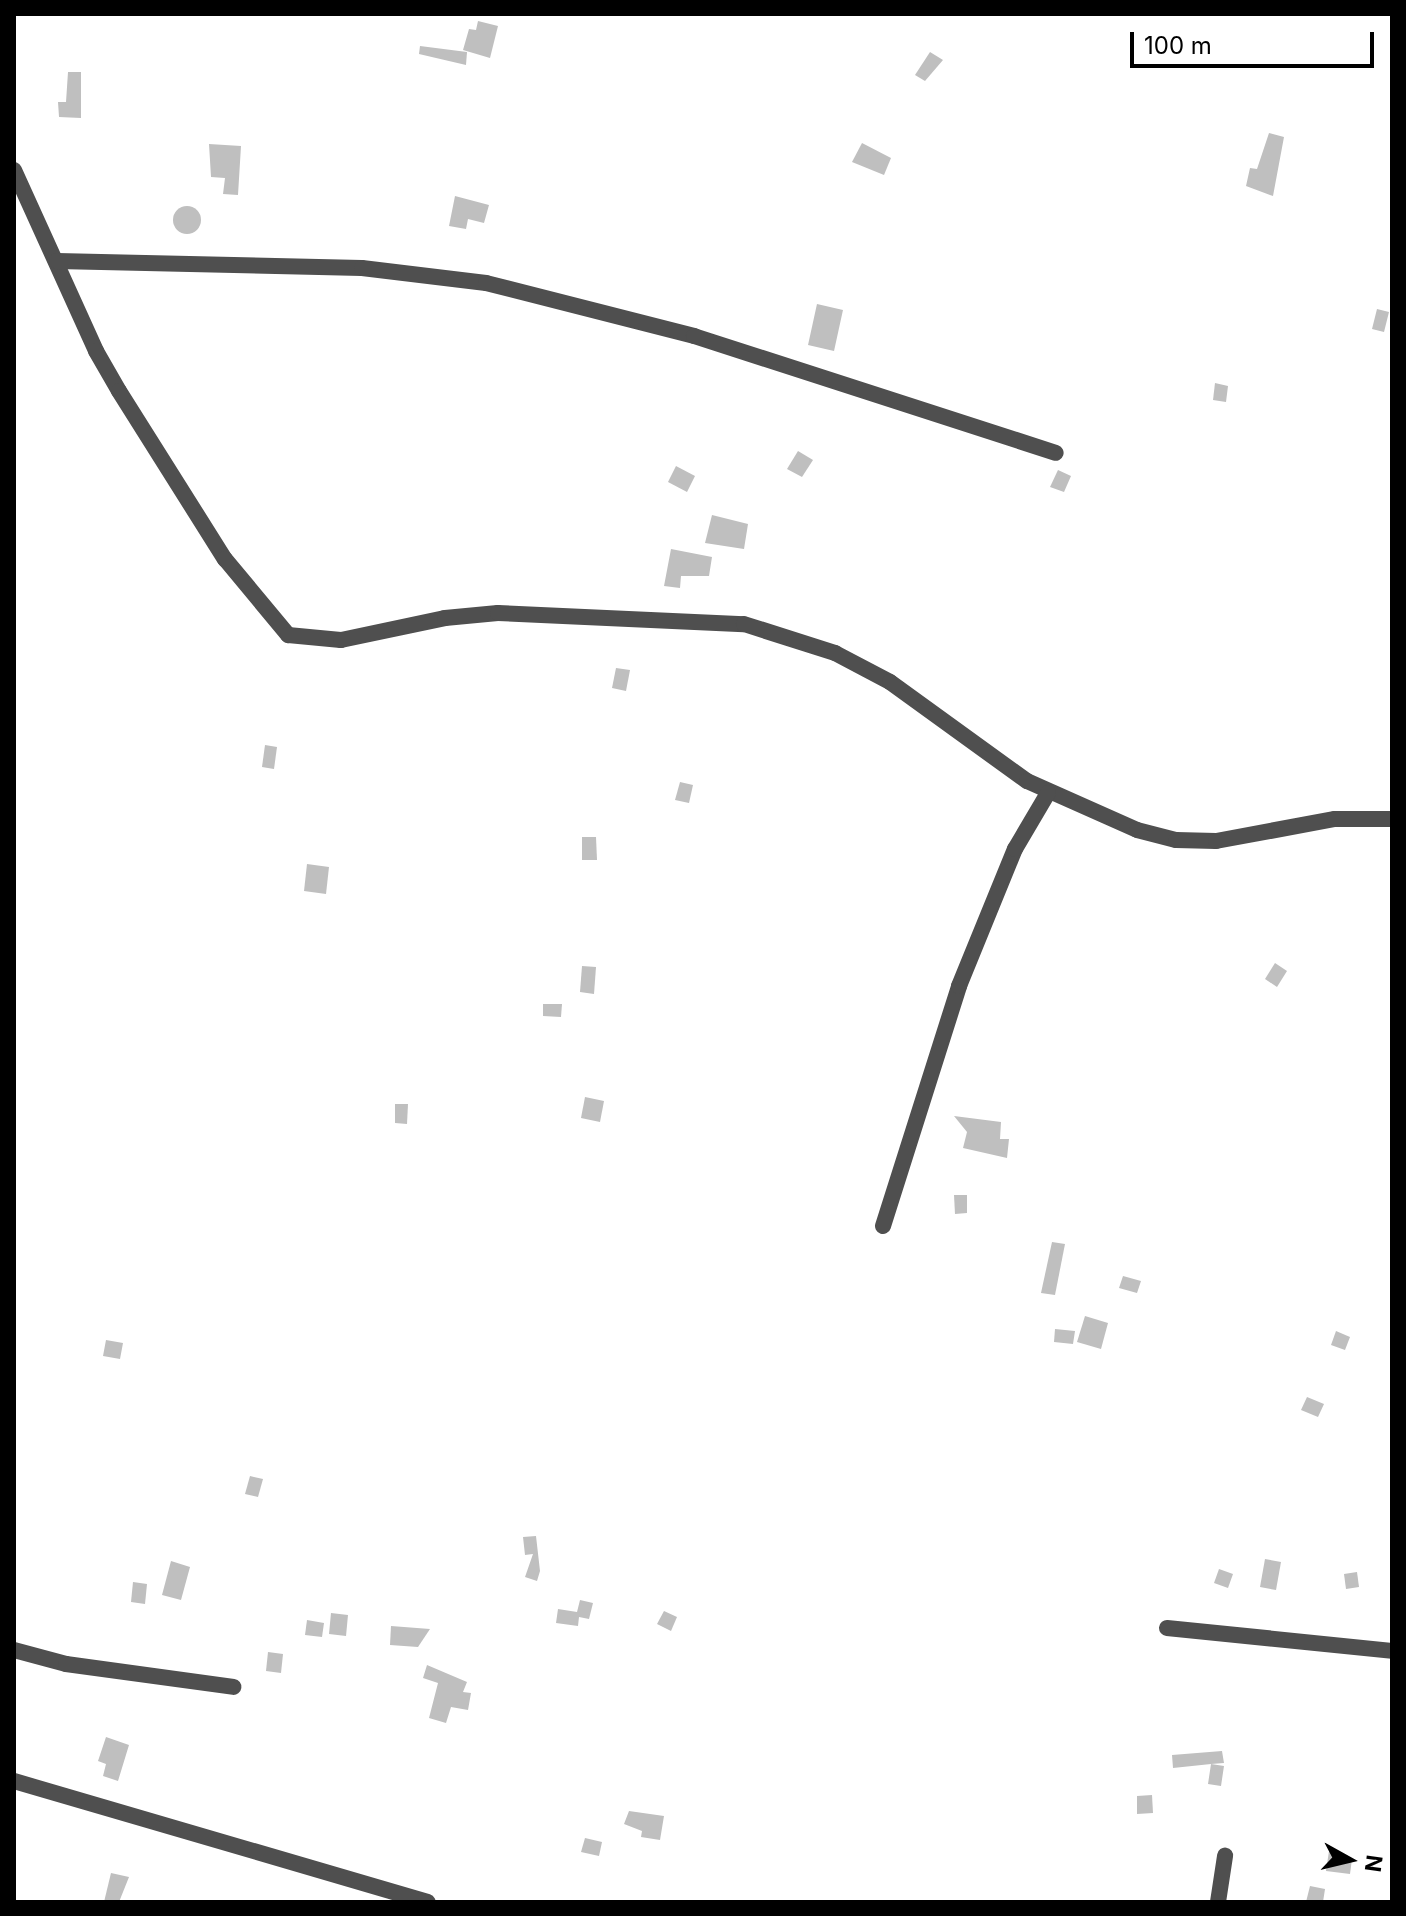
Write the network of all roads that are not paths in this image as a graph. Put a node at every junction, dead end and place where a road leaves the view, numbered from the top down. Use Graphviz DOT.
graph roads {
  1 [pos="14,170"];
  2 [pos="57,261"];
  3 [pos="1056,453"];
  4 [pos="1048,793"];
  5 [pos="1392,819"];
  6 [pos="883,1226"];
  7 [pos="1167,1628"];
  8 [pos="14,1650"];
  9 [pos="1392,1651"];
  10 [pos="233,1687"];
  11 [pos="14,1781"];
  12 [pos="1225,1856"];
  13 [pos="428,1902"];
  14 [pos="1218,1902"];
  1 -- 2 [label="street"];
  2 -- 3 [label="street"];
  2 -- 4 [label="street"];
  4 -- 5 [label="street"];
  4 -- 6 [label="street"];
  7 -- 9 [label="street"];
  8 -- 10 [label="street"];
  11 -- 13 [label="street"];
  12 -- 14 [label="street"];
}
